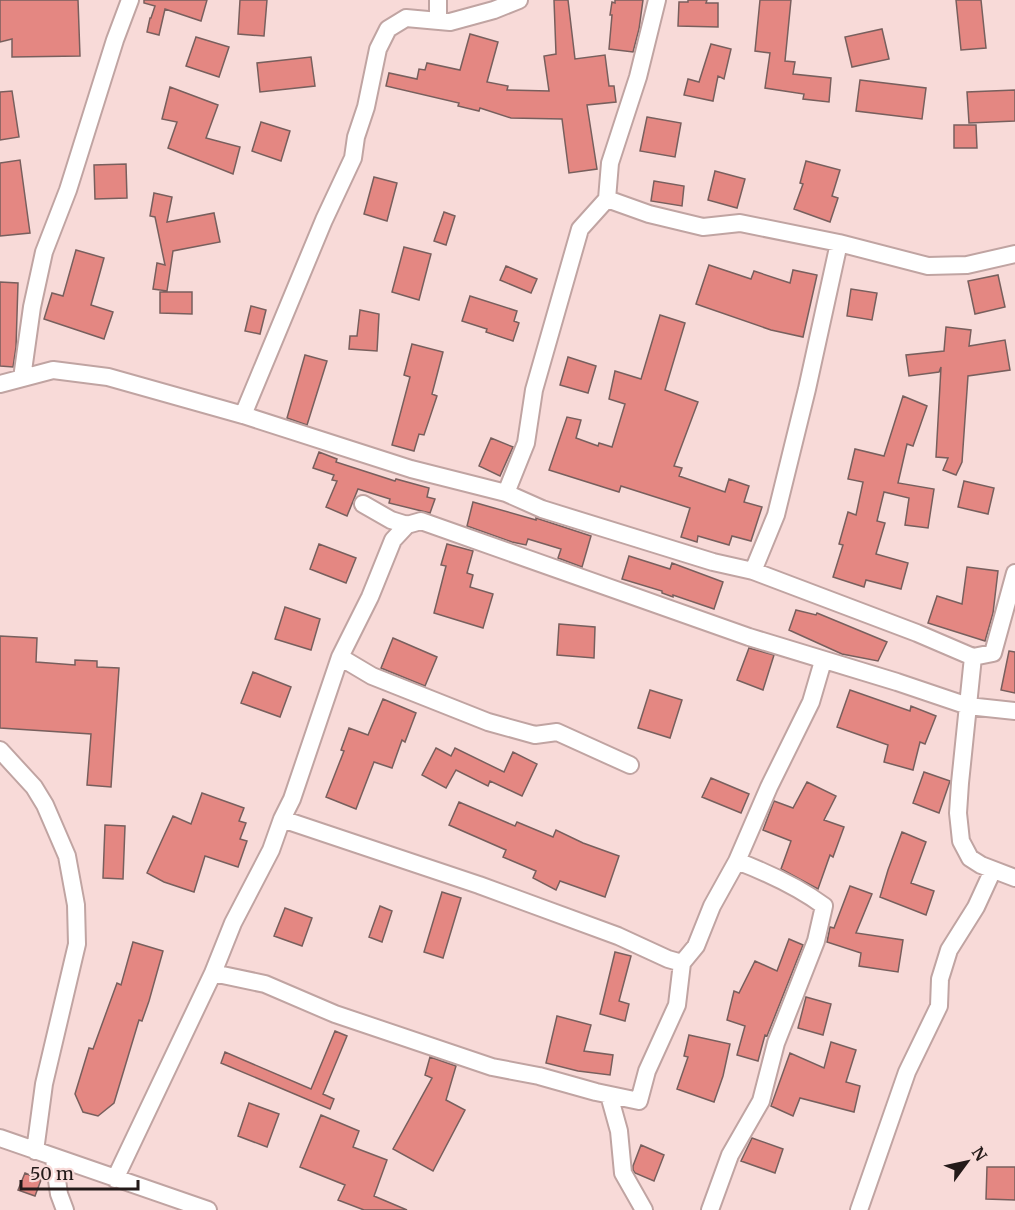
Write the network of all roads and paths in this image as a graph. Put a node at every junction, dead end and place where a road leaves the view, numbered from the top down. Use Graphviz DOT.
graph roads {
  1 [pos="130,0"];
  2 [pos="438,0"];
  3 [pos="519,0"];
  4 [pos="657,0"];
  5 [pos="438,21"];
  6 [pos="607,199"];
  7 [pos="839,243"];
  8 [pos="1015,254"];
  9 [pos="22,378"];
  10 [pos="0,384"];
  11 [pos="243,415"];
  12 [pos="506,493"];
  13 [pos="363,504"];
  14 [pos="407,525"];
  15 [pos="753,571"];
  16 [pos="1015,573"];
  17 [pos="340,657"];
  18 [pos="973,657"];
  19 [pos="823,661"];
  20 [pos="968,706"];
  21 [pos="1015,711"];
  22 [pos="0,750"];
  23 [pos="630,765"];
  24 [pos="282,819"];
  25 [pos="737,861"];
  26 [pos="993,870"];
  27 [pos="1015,878"];
  28 [pos="682,963"];
  29 [pos="213,973"];
  30 [pos="609,1095"];
  31 [pos="0,1138"];
  32 [pos="34,1151"];
  33 [pos="54,1158"];
  34 [pos="115,1179"];
  35 [pos="65,1210"];
  36 [pos="208,1210"];
  37 [pos="644,1210"];
  38 [pos="710,1210"];
  39 [pos="859,1210"];
  1 -- 9 [label="street"];
  2 -- 5 [label="street"];
  3 -- 5 [label="street"];
  4 -- 6 [label="street"];
  5 -- 11 [label="street"];
  6 -- 7 [label="street"];
  6 -- 12 [label="street"];
  7 -- 8 [label="street"];
  7 -- 15 [label="street"];
  9 -- 10 [label="street"];
  9 -- 11 [label="street"];
  11 -- 12 [label="street"];
  12 -- 15 [label="street"];
  13 -- 14 [label="street"];
  14 -- 17 [label="street"];
  14 -- 19 [label="street"];
  15 -- 18 [label="street"];
  16 -- 18 [label="street"];
  17 -- 23 [label="street"];
  17 -- 24 [label="street"];
  18 -- 20 [label="street"];
  19 -- 20 [label="street"];
  19 -- 25 [label="street"];
  20 -- 21 [label="street"];
  20 -- 26 [label="street"];
  22 -- 32 [label="street"];
  24 -- 28 [label="street"];
  24 -- 29 [label="street"];
  25 -- 28 [label="street"];
  25 -- 38 [label="street"];
  26 -- 27 [label="street"];
  26 -- 39 [label="street"];
  28 -- 30 [label="street"];
  29 -- 30 [label="street"];
  29 -- 34 [label="street"];
  30 -- 37 [label="street"];
  31 -- 32 [label="street"];
  32 -- 33 [label="street"];
  33 -- 34 [label="street"];
  33 -- 35 [label="street"];
  34 -- 36 [label="street"];
}
